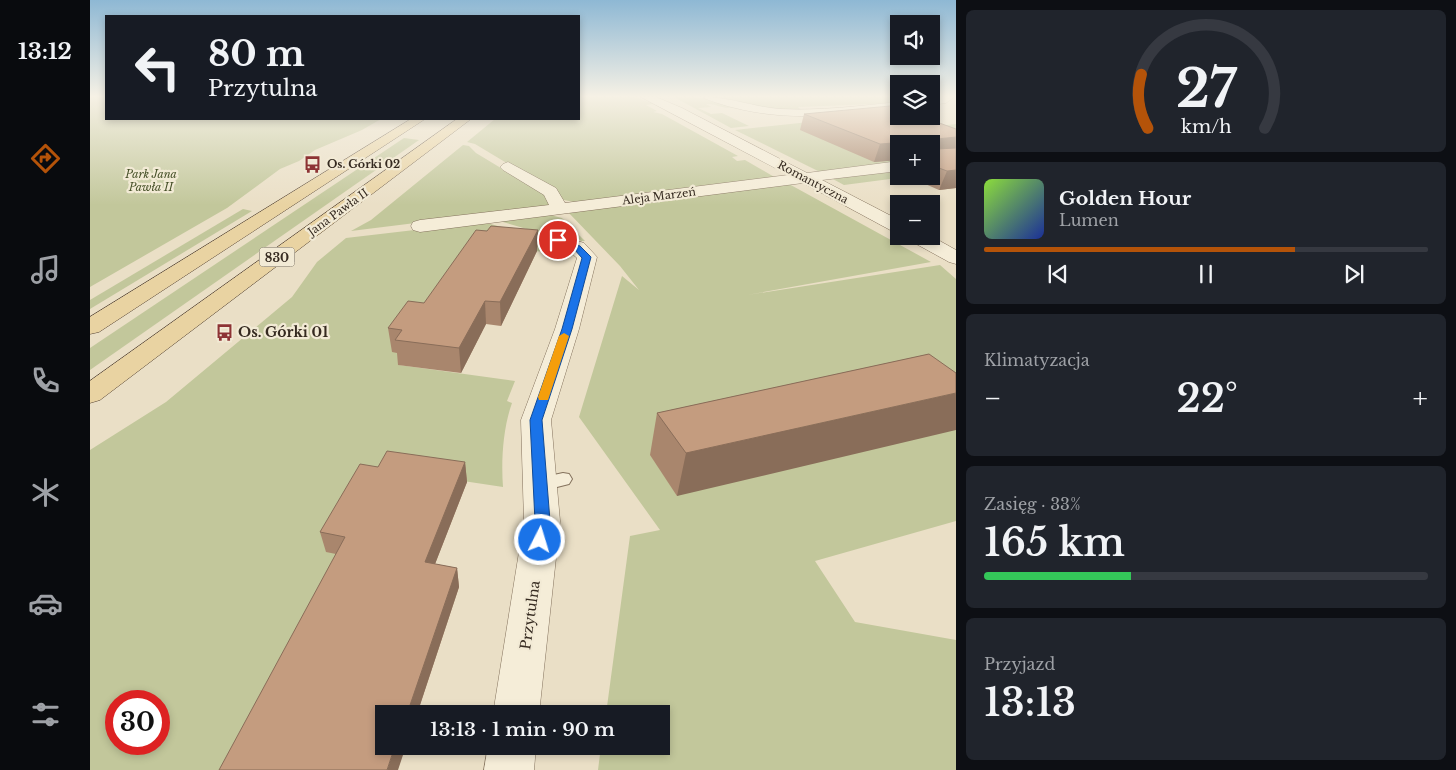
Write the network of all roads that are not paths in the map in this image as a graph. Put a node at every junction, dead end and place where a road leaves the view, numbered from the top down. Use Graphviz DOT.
graph roads {
  1 [pos="397,133"];
  2 [pos="446,133"];
  3 [pos="717,133"];
  4 [pos="508,167"];
  5 [pos="890,167"];
  6 [pos="804,178"];
  7 [pos="560,208"];
  8 [pos="890,222"];
  9 [pos="420,226"];
  10 [pos="558,240"];
  11 [pos="932,245"];
  12 [pos="956,258"];
  13 [pos="90,327"];
  14 [pos="90,394"];
  15 [pos="517,705"];
  16 [pos="511,755"];
  17 [pos="509,770"];
  1 -- 13 [label="main road"];
  2 -- 14 [label="main road, Jana Pawła II / 830"];
  3 -- 6 [label="street, Romantyczna"];
  4 -- 7 [label="street"];
  5 -- 6 [label="street, Aleja Marzeń"];
  6 -- 7 [label="street, Aleja Marzeń"];
  6 -- 8 [label="street, Romantyczna"];
  7 -- 9 [label="street, Aleja Marzeń"];
  10 -- 15 [label="street, Przytulna"];
  11 -- 12 [label="street"];
  16 -- 17 [label="street"];
}
